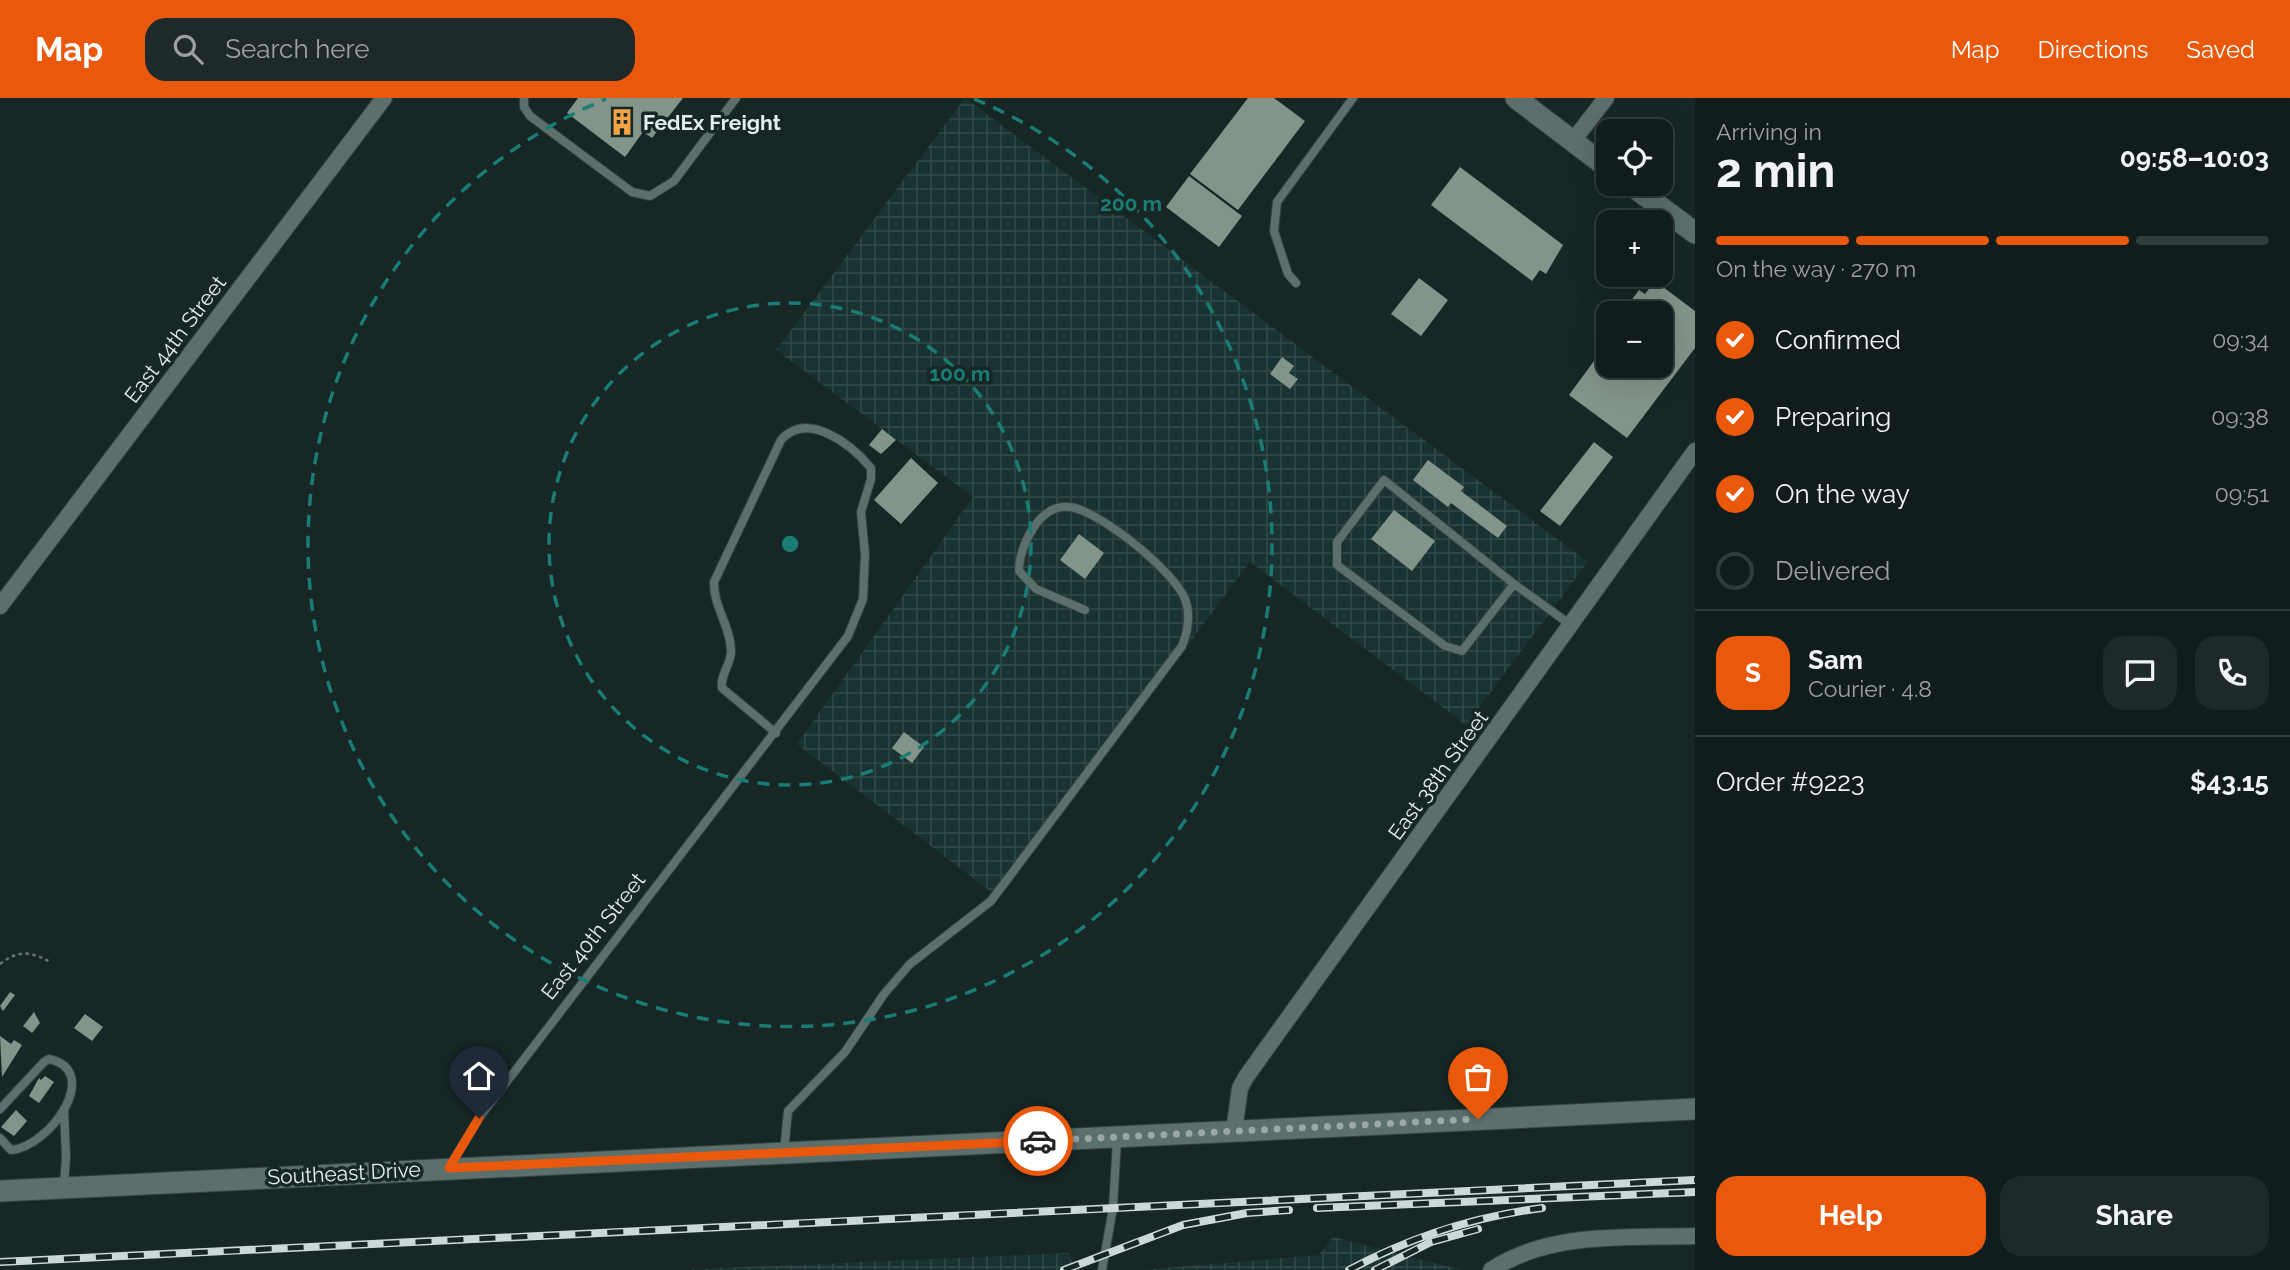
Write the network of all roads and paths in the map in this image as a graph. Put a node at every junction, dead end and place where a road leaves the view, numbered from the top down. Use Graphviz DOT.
graph roads {
  1 [pos="384,98"];
  2 [pos="524,98"];
  3 [pos="736,98"];
  4 [pos="1353,98"];
  5 [pos="1516,98"];
  6 [pos="1606,98"];
  7 [pos="1573,141"];
  8 [pos="1596,159"];
  9 [pos="1646,196"];
  10 [pos="1695,233"];
  11 [pos="1296,283"];
  12 [pos="1695,451"];
  13 [pos="1514,584"];
  14 [pos="6,588"];
  15 [pos="0,606"];
  16 [pos="1085,610"];
  17 [pos="1571,625"];
  18 [pos="776,733"];
  19 [pos="50,962"];
  20 [pos="0,964"];
  21 [pos="0,1109"];
  22 [pos="64,1109"];
  23 [pos="1695,1109"];
  24 [pos="1234,1131"];
  25 [pos="1118,1137"];
  26 [pos="0,1138"];
  27 [pos="784,1152"];
  28 [pos="449,1168"];
  29 [pos="64,1188"];
  30 [pos="0,1191"];
  31 [pos="1695,1236"];
  32 [pos="1102,1270"];
  33 [pos="1491,1270"];
  1 -- 14 [label="street, East 44th Street"];
  2 -- 3 [label="lane"];
  4 -- 11 [label="lane"];
  5 -- 7 [label="main road"];
  6 -- 7 [label="street"];
  7 -- 8 [label="main road"];
  9 -- 10 [label="main road"];
  12 -- 17 [label="street, East 38th Street"];
  13 -- 13 [label="lane"];
  13 -- 17 [label="lane"];
  14 -- 15 [label="street, East 44th Street"];
  16 -- 27 [label="lane"];
  17 -- 24 [label="street, East 38th Street"];
  18 -- 18 [label="lane, East 40th Street"];
  18 -- 28 [label="lane, East 40th Street"];
  19 -- 20 [label="path"];
  21 -- 22 [label="lane"];
  22 -- 26 [label="lane"];
  22 -- 29 [label="lane"];
  23 -- 24 [label="main road, Southeast Drive"];
  24 -- 25 [label="main road, Southeast Drive"];
  25 -- 27 [label="main road, Southeast Drive"];
  25 -- 32 [label="lane"];
  27 -- 28 [label="main road, Southeast Drive"];
  28 -- 29 [label="main road, Southeast Drive"];
  29 -- 30 [label="main road, Southeast Drive"];
  31 -- 33 [label="street"];
}
